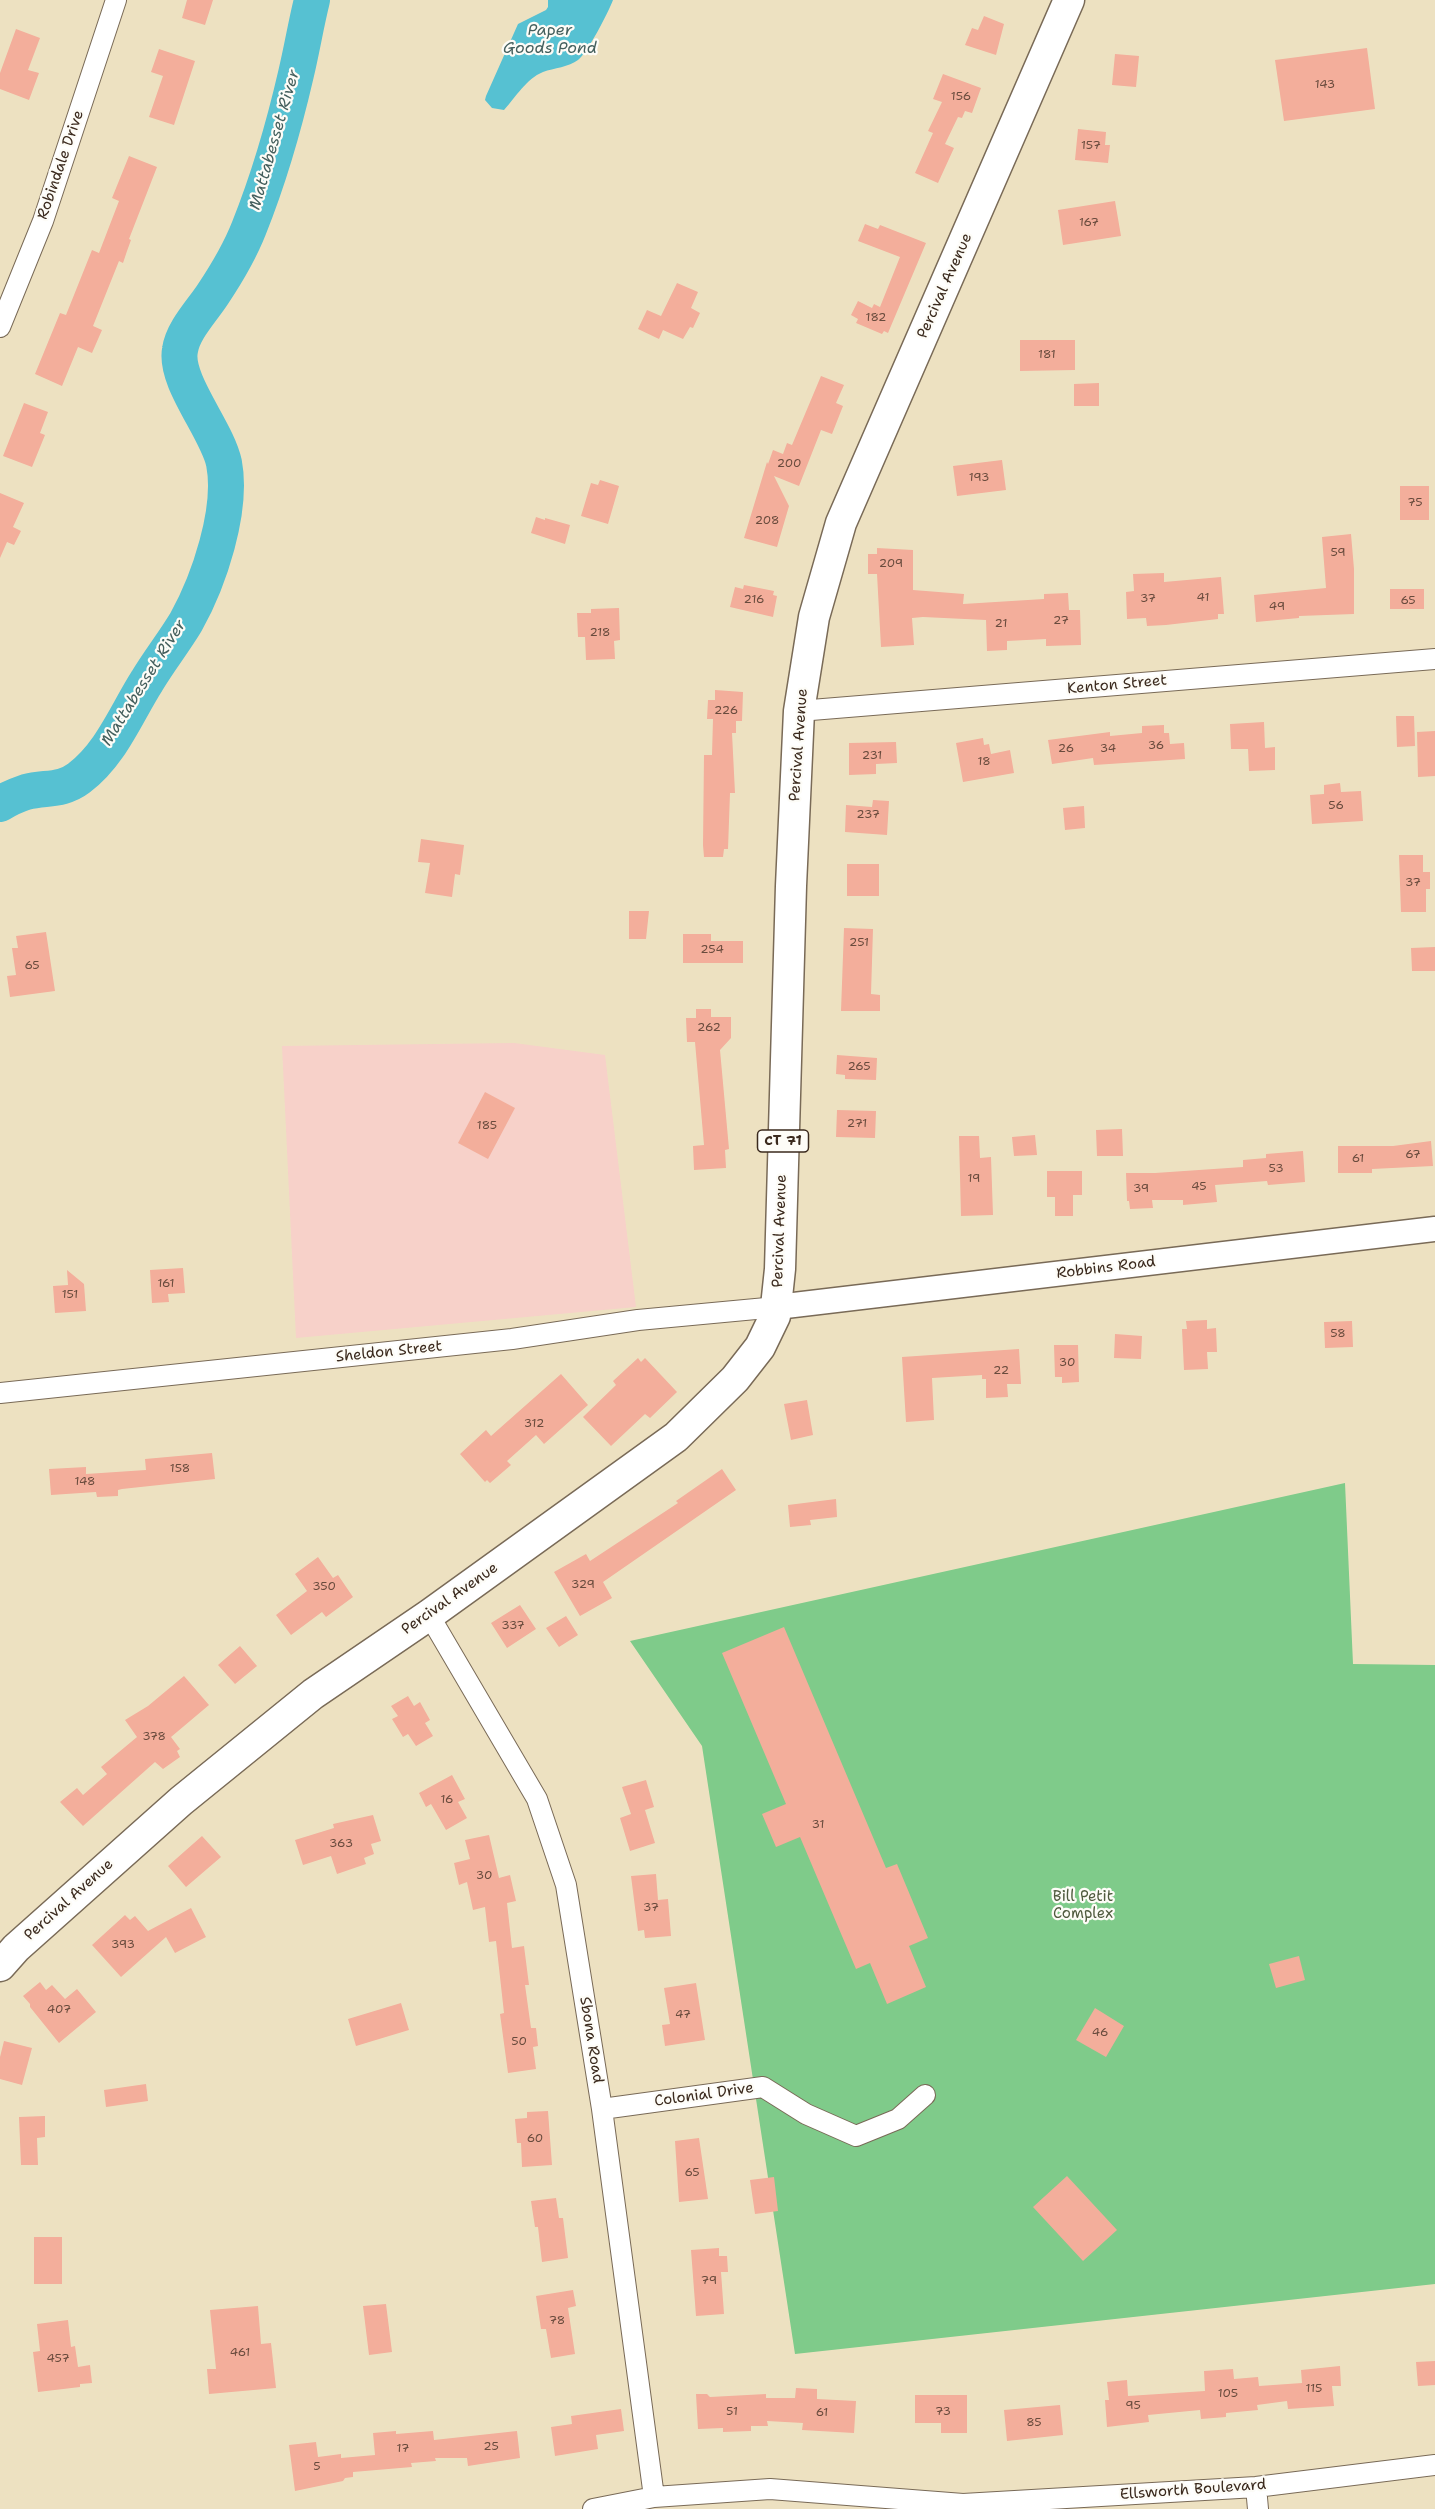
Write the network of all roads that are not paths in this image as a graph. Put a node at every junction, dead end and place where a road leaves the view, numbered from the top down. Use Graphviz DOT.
graph roads {
  1 [pos="116,0"];
  2 [pos="1069,0"];
  3 [pos="0,327"];
  4 [pos="1435,658"];
  5 [pos="799,711"];
  6 [pos="1435,1229"];
  7 [pos="777,1307"];
  8 [pos="0,1393"];
  9 [pos="429,1615"];
  10 [pos="0,1966"];
  11 [pos="925,2095"];
  12 [pos="602,2109"];
  13 [pos="1435,2465"];
  14 [pos="1256,2487"];
  15 [pos="654,2497"];
  16 [pos="593,2509"];
  17 [pos="1258,2509"];
  1 -- 3 [label="street, Robindale Drive"];
  2 -- 5 [label="main road, Percival Avenue / CT 71"];
  4 -- 5 [label="street, Kenton Street"];
  5 -- 7 [label="main road, Percival Avenue / CT 71"];
  6 -- 7 [label="street, Robbins Road"];
  7 -- 8 [label="street, Sheldon Street"];
  7 -- 9 [label="main road, Percival Avenue / CT 71"];
  9 -- 10 [label="main road, Percival Avenue / CT 71"];
  9 -- 12 [label="street, Sbona Road"];
  11 -- 12 [label="street, Colonial Drive"];
  12 -- 15 [label="street, Sbona Road"];
  13 -- 14 [label="street, Ellsworth Boulevard"];
  14 -- 15 [label="street, Ellsworth Boulevard"];
  14 -- 17 [label="street"];
  15 -- 16 [label="street, Ellsworth Boulevard"];
}
